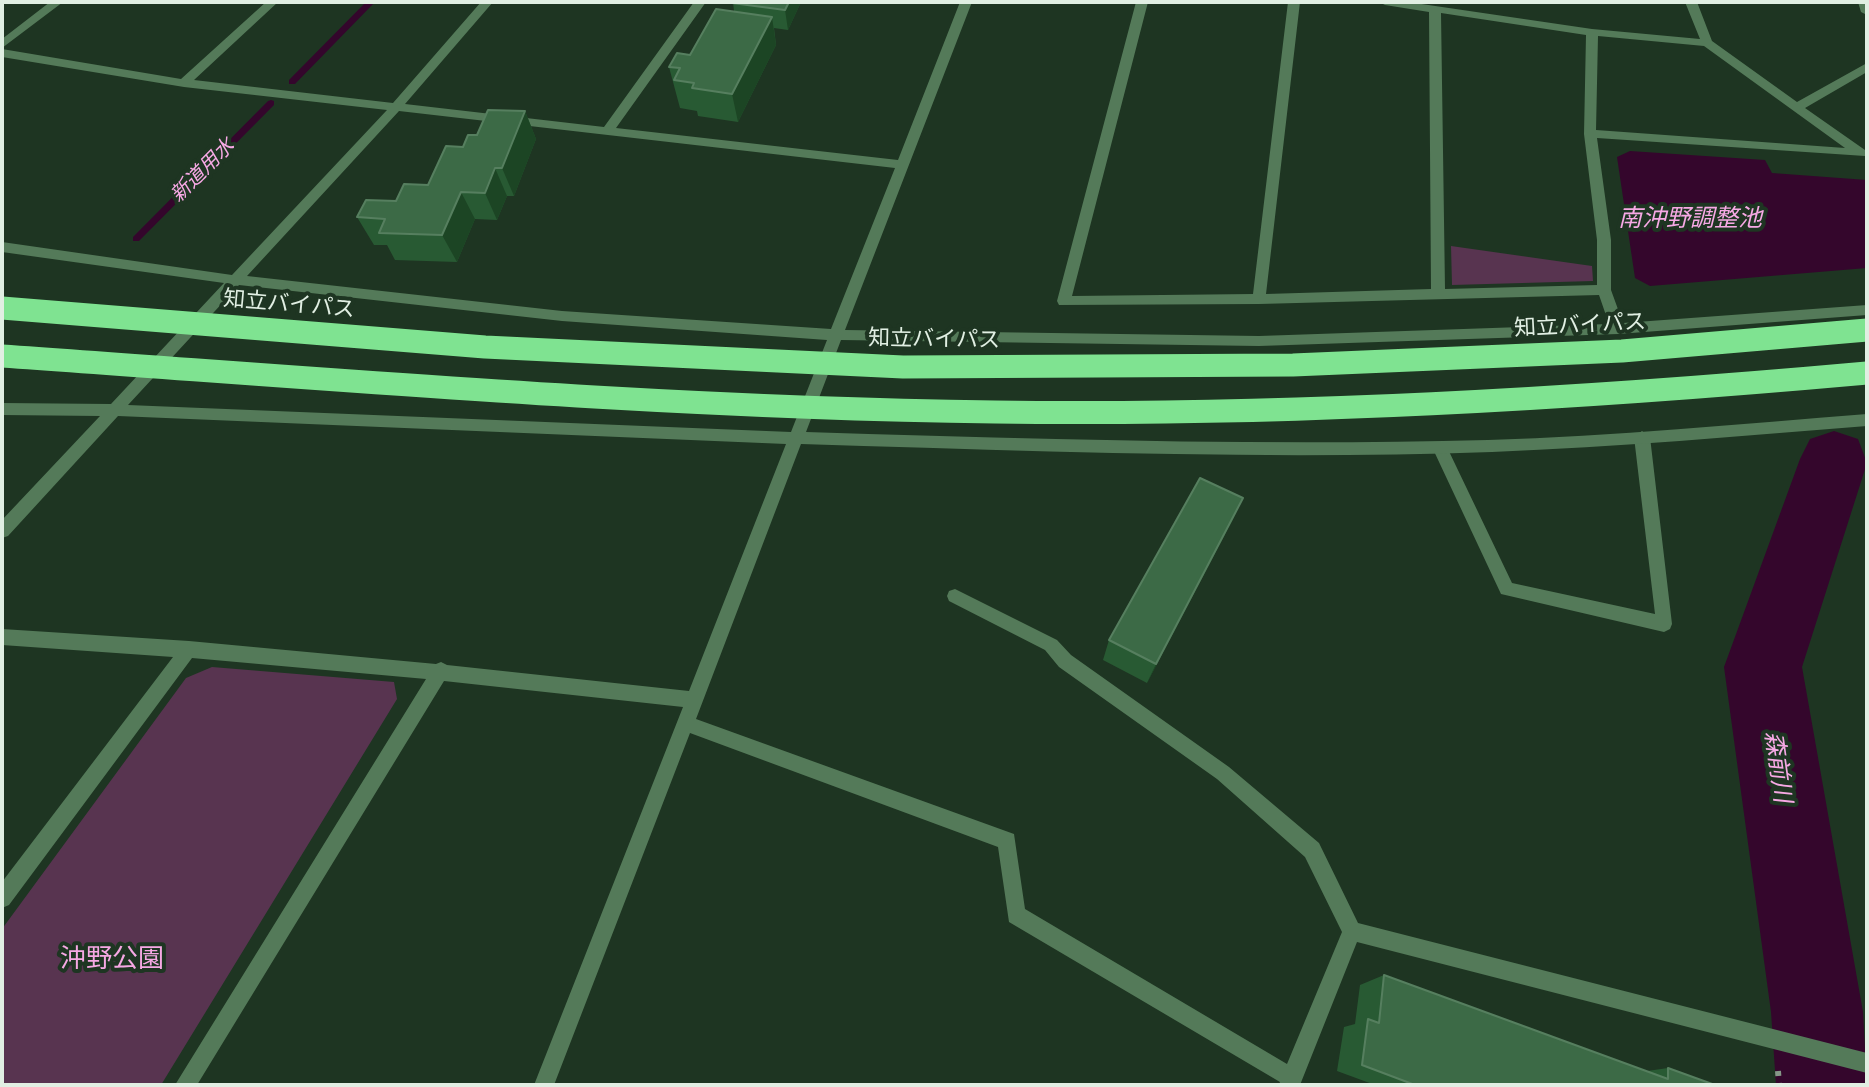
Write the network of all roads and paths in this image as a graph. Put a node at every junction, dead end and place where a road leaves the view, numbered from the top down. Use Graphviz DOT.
graph roads {
  1 [pos="57,2"];
  2 [pos="272,2"];
  3 [pos="487,2"];
  4 [pos="700,2"];
  5 [pos="966,2"];
  6 [pos="1142,2"];
  7 [pos="1294,2"];
  8 [pos="1385,2"];
  9 [pos="1691,2"];
  10 [pos="1864,2"];
  11 [pos="1435,9"];
  12 [pos="1867,12"];
  13 [pos="1592,32"];
  14 [pos="1707,43"];
  15 [pos="2,45"];
  16 [pos="2,53"];
  17 [pos="1867,67"];
  18 [pos="184,83"];
  19 [pos="398,105"];
  20 [pos="1796,108"];
  21 [pos="608,130"];
  22 [pos="1590,134"];
  23 [pos="1864,155"];
  24 [pos="904,165"];
  25 [pos="2,247"];
  26 [pos="236,280"];
  27 [pos="1604,290"];
  28 [pos="1438,295"];
  29 [pos="1259,299"];
  30 [pos="2,308"];
  31 [pos="1867,310"];
  32 [pos="1618,329"];
  33 [pos="1867,330"];
  34 [pos="837,335"];
  35 [pos="2,356"];
  36 [pos="1867,373"];
  37 [pos="2,409"];
  38 [pos="114,410"];
  39 [pos="1867,420"];
  40 [pos="797,437"];
  41 [pos="1642,437"];
  42 [pos="1440,447"];
  43 [pos="2,531"];
  44 [pos="955,596"];
  45 [pos="2,637"];
  46 [pos="189,649"];
  47 [pos="441,670"];
  48 [pos="693,700"];
  49 [pos="685,723"];
  50 [pos="2,898"];
  51 [pos="1352,931"];
  52 [pos="1863,1062"];
  53 [pos="1291,1081"];
  54 [pos="185,1085"];
  55 [pos="544,1085"];
  1 -- 15 [label="street"];
  2 -- 18 [label="street"];
  3 -- 19 [label="street"];
  4 -- 21 [label="street"];
  5 -- 24 [label="street"];
  6 -- 29 [label="street"];
  7 -- 29 [label="street"];
  8 -- 11 [label="street"];
  9 -- 14 [label="street"];
  10 -- 12 [label="street"];
  11 -- 13 [label="street"];
  11 -- 28 [label="street"];
  13 -- 14 [label="street"];
  13 -- 22 [label="street"];
  14 -- 20 [label="street"];
  16 -- 18 [label="street"];
  17 -- 20 [label="street"];
  18 -- 19 [label="street"];
  19 -- 21 [label="street"];
  19 -- 26 [label="street"];
  20 -- 23 [label="street"];
  21 -- 24 [label="street"];
  22 -- 23 [label="street"];
  22 -- 27 [label="street"];
  24 -- 34 [label="street"];
  25 -- 26 [label="street"];
  26 -- 34 [label="street"];
  26 -- 38 [label="street"];
  27 -- 28 [label="street"];
  27 -- 32 [label="street"];
  28 -- 29 [label="street"];
  30 -- 33 [label="highway, 知立バイパス, bridge"];
  31 -- 32 [label="street"];
  32 -- 34 [label="street"];
  34 -- 40 [label="street"];
  35 -- 36 [label="highway, bridge"];
  37 -- 38 [label="street"];
  38 -- 40 [label="street"];
  38 -- 43 [label="street"];
  39 -- 41 [label="street"];
  40 -- 42 [label="street"];
  40 -- 48 [label="street"];
  41 -- 42 [label="street"];
  41 -- 42 [label="street"];
  44 -- 51 [label="street"];
  45 -- 46 [label="street"];
  46 -- 47 [label="street"];
  46 -- 50 [label="street"];
  47 -- 48 [label="street"];
  47 -- 54 [label="street"];
  48 -- 49 [label="street"];
  49 -- 53 [label="street"];
  49 -- 55 [label="street"];
  51 -- 52 [label="street"];
  51 -- 53 [label="street"];
}
